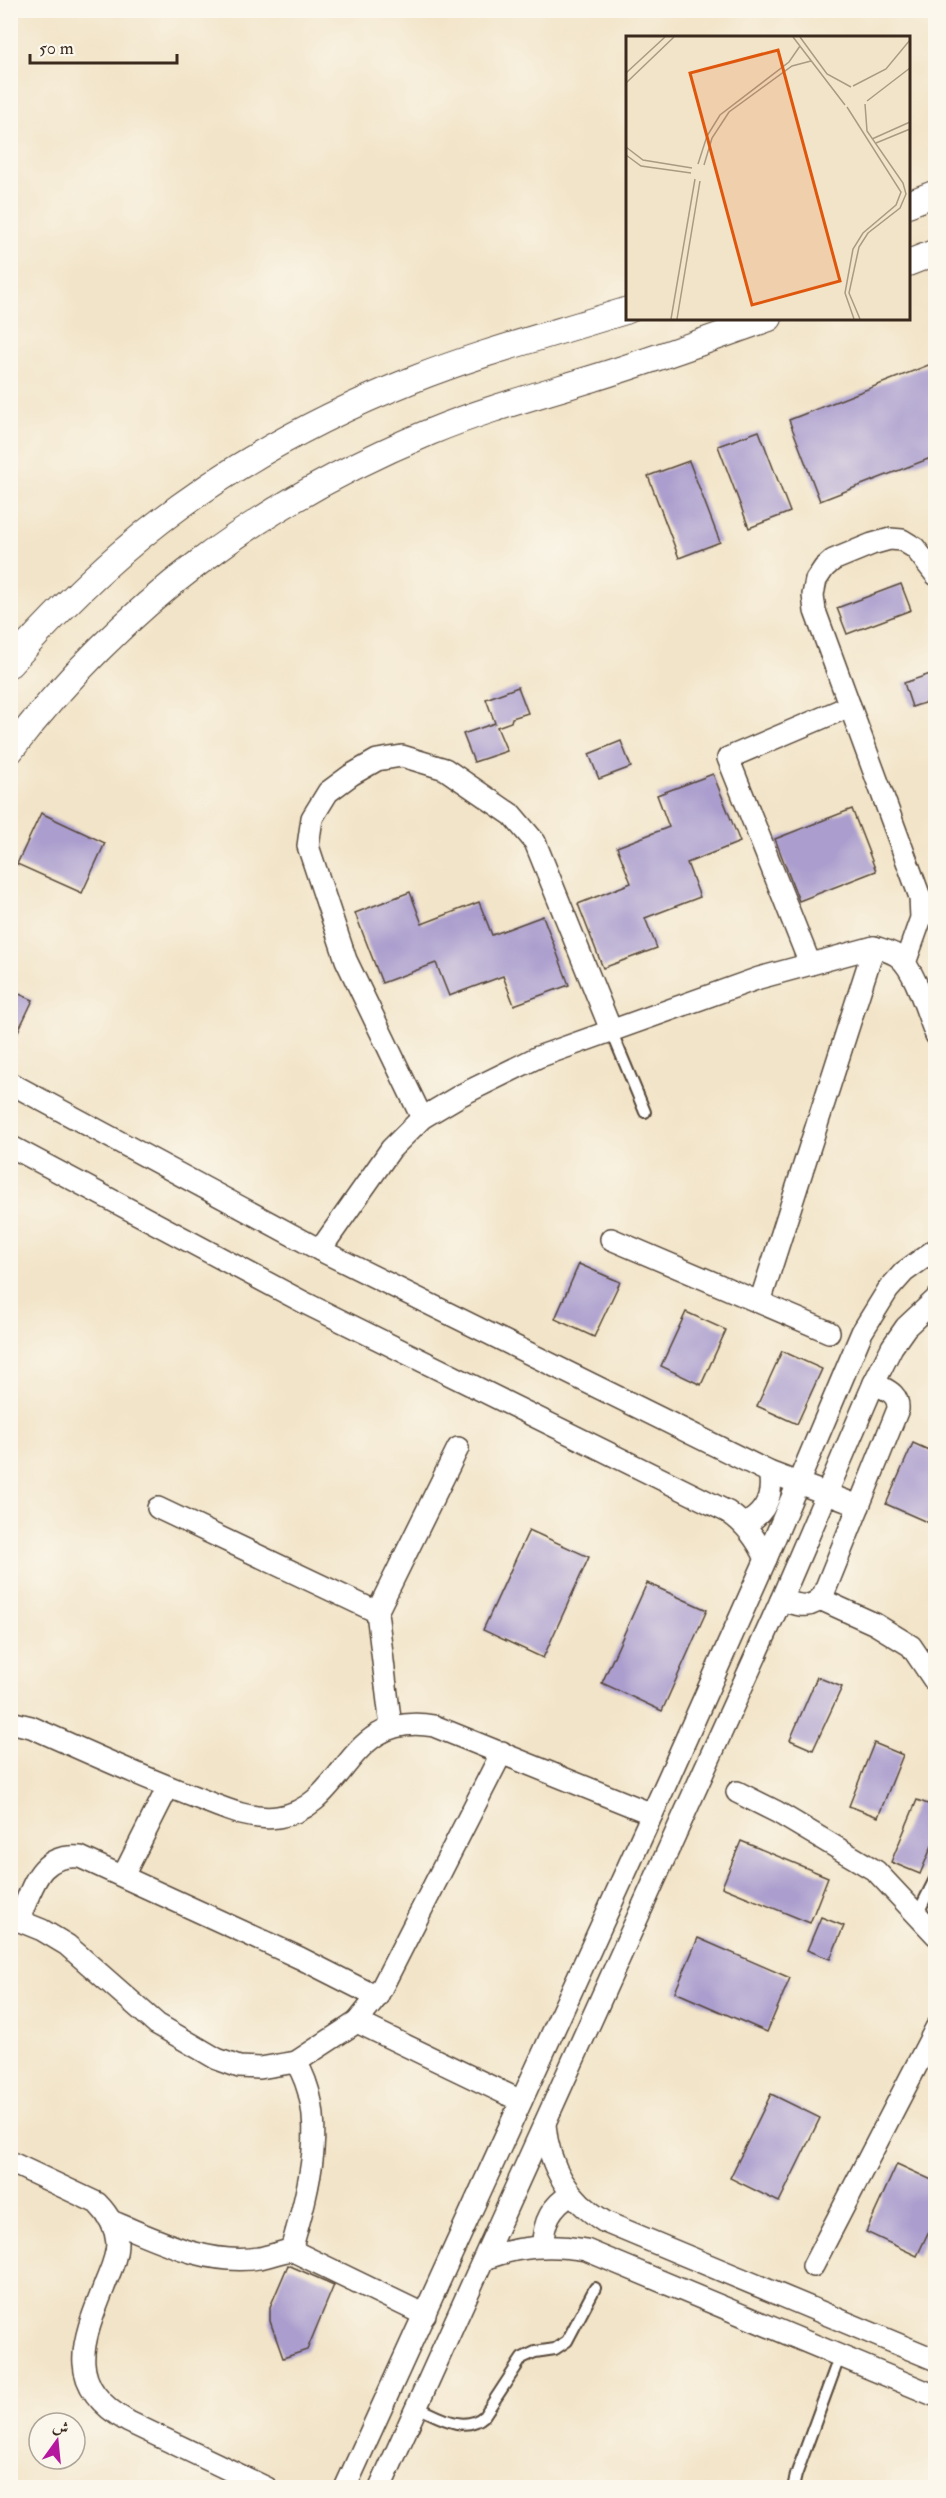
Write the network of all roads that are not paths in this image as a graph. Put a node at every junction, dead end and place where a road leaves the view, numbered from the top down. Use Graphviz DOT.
graph roads {
  1 [pos="936,193"];
  2 [pos="910,204"];
  3 [pos="936,252"];
  4 [pos="910,263"];
  5 [pos="626,311"];
  6 [pos="763,320"];
  7 [pos="936,575"];
  8 [pos="10,664"];
  9 [pos="850,706"];
  10 [pos="10,751"];
  11 [pos="874,947"];
  12 [pos="904,963"];
  13 [pos="810,964"];
  14 [pos="611,1030"];
  15 [pos="936,1035"];
  16 [pos="10,1083"];
  17 [pos="645,1112"];
  18 [pos="422,1118"];
  19 [pos="10,1146"];
  20 [pos="611,1239"];
  21 [pos="936,1249"];
  22 [pos="320,1250"];
  23 [pos="936,1299"];
  24 [pos="760,1302"];
  25 [pos="829,1332"];
  26 [pos="874,1383"];
  27 [pos="458,1448"];
  28 [pos="769,1472"];
  29 [pos="798,1482"];
  30 [pos="826,1494"];
  31 [pos="859,1506"];
  32 [pos="158,1508"];
  33 [pos="745,1524"];
  34 [pos="766,1559"];
  35 [pos="820,1599"];
  36 [pos="781,1600"];
  37 [pos="377,1612"];
  38 [pos="936,1683"];
  39 [pos="10,1722"];
  40 [pos="391,1727"];
  41 [pos="502,1752"];
  42 [pos="669,1777"];
  43 [pos="168,1787"];
  44 [pos="696,1788"];
  45 [pos="737,1792"];
  46 [pos="652,1814"];
  47 [pos="123,1876"];
  48 [pos="936,1877"];
  49 [pos="917,1915"];
  50 [pos="14,1919"];
  51 [pos="936,1935"];
  52 [pos="377,1997"];
  53 [pos="357,2022"];
  54 [pos="936,2028"];
  55 [pos="296,2062"];
  56 [pos="521,2101"];
  57 [pos="545,2125"];
  58 [pos="10,2162"];
  59 [pos="571,2194"];
  60 [pos="111,2221"];
  61 [pos="543,2246"];
  62 [pos="291,2250"];
  63 [pos="484,2259"];
  64 [pos="813,2266"];
  65 [pos="595,2288"];
  66 [pos="425,2315"];
  67 [pos="840,2355"];
  68 [pos="936,2360"];
  69 [pos="936,2396"];
  70 [pos="417,2407"];
  71 [pos="267,2487"];
  72 [pos="345,2487"];
  73 [pos="380,2487"];
  74 [pos="793,2487"];
  1 -- 2 [label="street"];
  3 -- 4 [label="street"];
  5 -- 8 [label="street"];
  6 -- 10 [label="street"];
  7 -- 9 [label="street"];
  9 -- 12 [label="street"];
  9 -- 13 [label="street"];
  11 -- 12 [label="street"];
  11 -- 13 [label="street"];
  11 -- 24 [label="street"];
  12 -- 15 [label="street"];
  13 -- 14 [label="street"];
  14 -- 17 [label="lane"];
  14 -- 18 [label="street"];
  14 -- 18 [label="street"];
  16 -- 22 [label="street"];
  18 -- 22 [label="street"];
  19 -- 33 [label="street"];
  20 -- 24 [label="street"];
  21 -- 29 [label="street"];
  22 -- 28 [label="street"];
  23 -- 26 [label="street"];
  24 -- 25 [label="street"];
  26 -- 30 [label="street"];
  26 -- 31 [label="street"];
  27 -- 37 [label="street"];
  28 -- 29 [label="street"];
  28 -- 33 [label="street"];
  29 -- 30 [label="street"];
  29 -- 34 [label="street"];
  30 -- 31 [label="street"];
  30 -- 36 [label="street"];
  31 -- 35 [label="street"];
  32 -- 37 [label="street"];
  33 -- 34 [label="street"];
  34 -- 42 [label="street"];
  35 -- 36 [label="street"];
  35 -- 38 [label="street"];
  36 -- 44 [label="street"];
  37 -- 40 [label="street"];
  39 -- 43 [label="street"];
  40 -- 41 [label="street"];
  40 -- 43 [label="street"];
  41 -- 46 [label="street"];
  41 -- 52 [label="street"];
  42 -- 44 [label="street"];
  42 -- 46 [label="street"];
  43 -- 47 [label="street"];
  44 -- 57 [label="street"];
  45 -- 49 [label="street"];
  46 -- 56 [label="street"];
  47 -- 50 [label="street"];
  47 -- 52 [label="street"];
  48 -- 49 [label="lane"];
  49 -- 51 [label="street"];
  50 -- 55 [label="street"];
  52 -- 53 [label="street"];
  53 -- 55 [label="street"];
  53 -- 56 [label="street"];
  54 -- 64 [label="street"];
  55 -- 62 [label="street"];
  56 -- 66 [label="street"];
  57 -- 59 [label="street"];
  57 -- 63 [label="street"];
  58 -- 60 [label="street"];
  59 -- 61 [label="street"];
  59 -- 68 [label="street"];
  60 -- 62 [label="street"];
  60 -- 71 [label="street"];
  61 -- 63 [label="street"];
  61 -- 67 [label="street"];
  62 -- 66 [label="street"];
  63 -- 70 [label="street"];
  65 -- 70 [label="lane"];
  66 -- 72 [label="street"];
  67 -- 69 [label="street"];
  67 -- 74 [label="lane"];
  70 -- 73 [label="street"];
}
